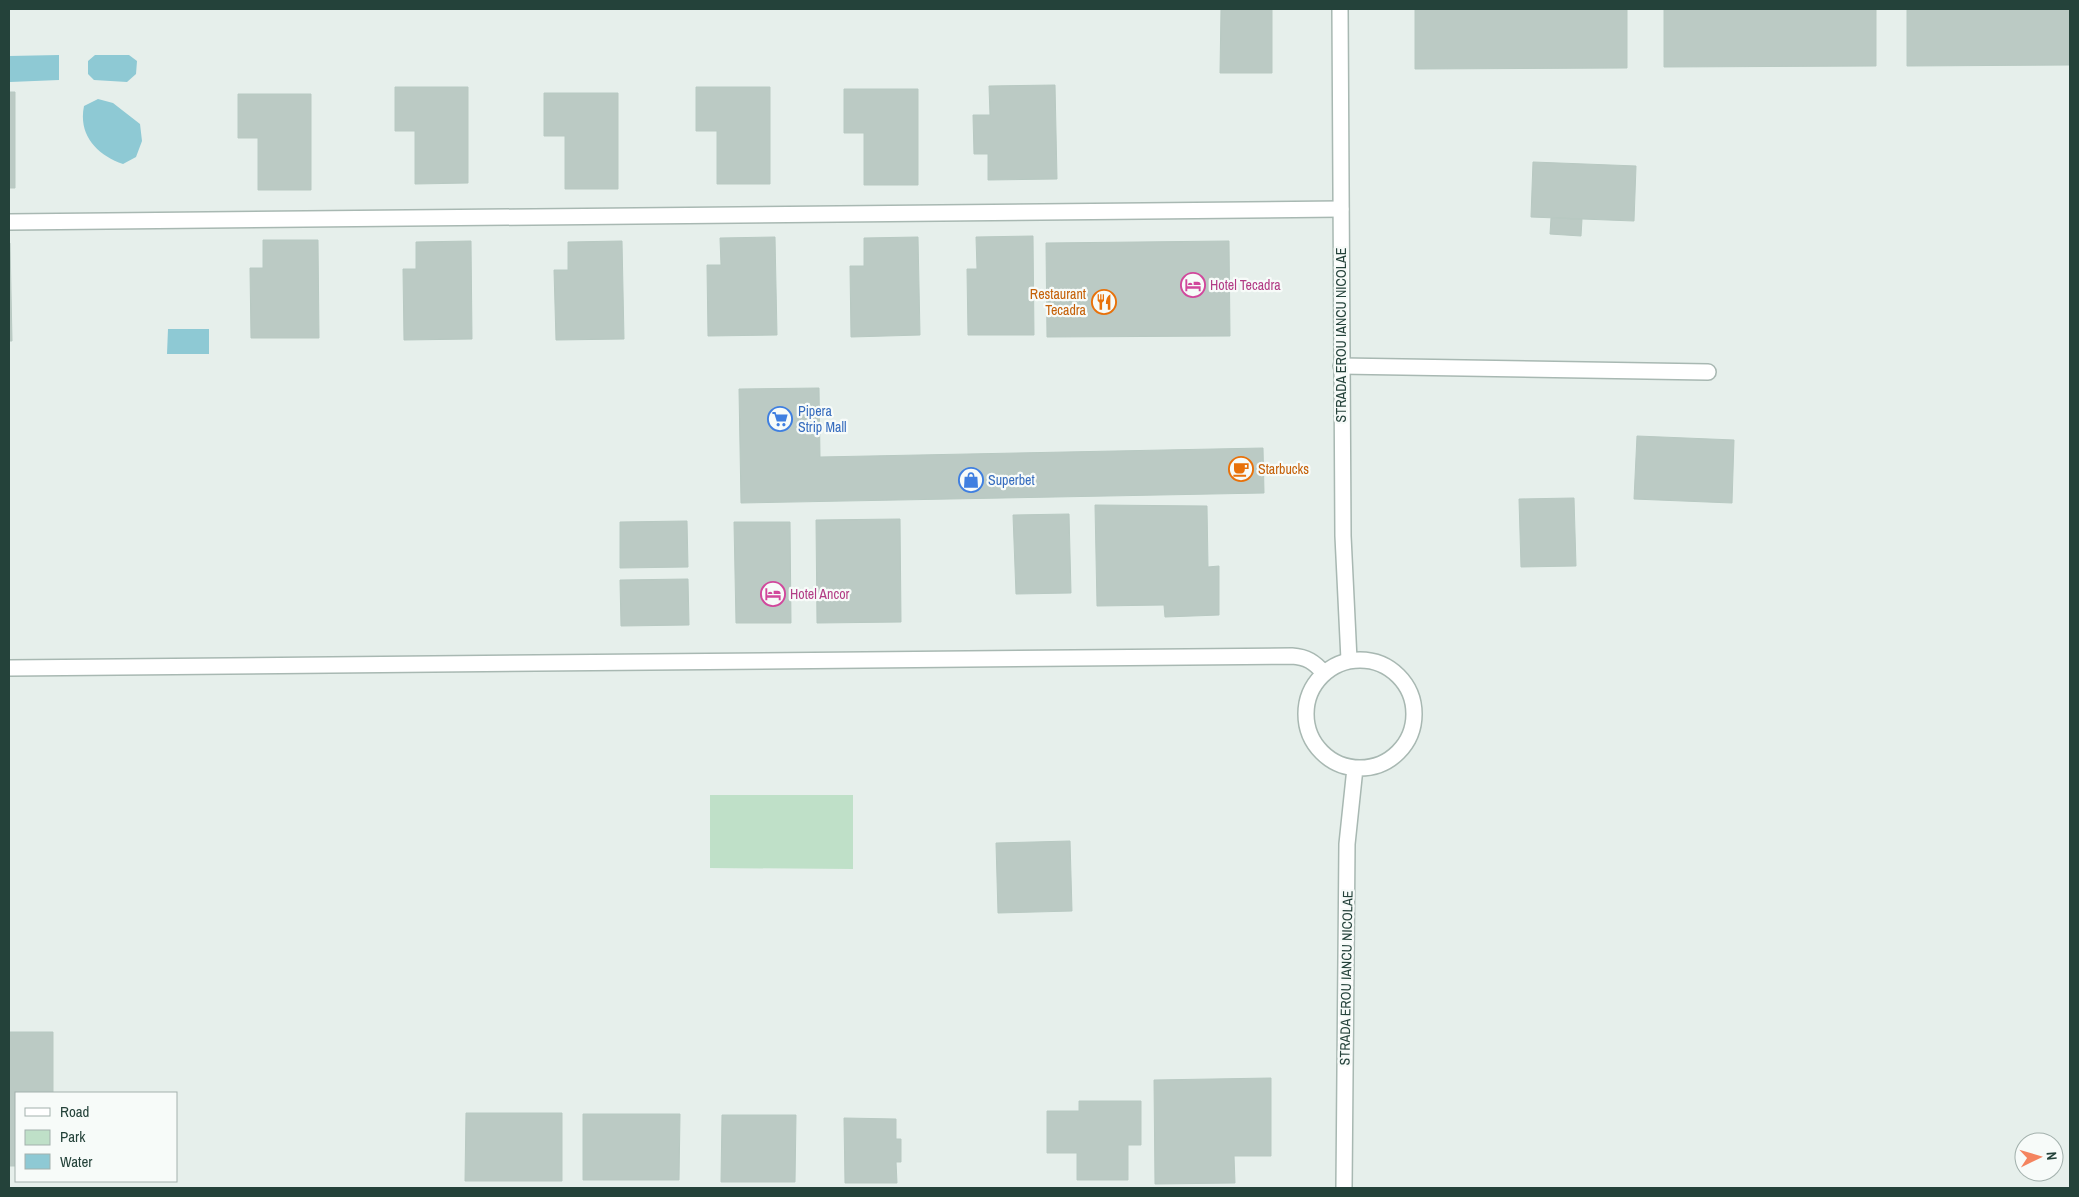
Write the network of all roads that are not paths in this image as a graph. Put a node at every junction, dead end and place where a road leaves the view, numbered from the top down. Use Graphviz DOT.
graph roads {
  1 [pos="1340,9"];
  2 [pos="1340,210"];
  3 [pos="9,222"];
  4 [pos="1341,366"];
  5 [pos="1708,372"];
  6 [pos="1349,660"];
  7 [pos="9,668"];
  8 [pos="1324,673"];
  9 [pos="1355,768"];
  10 [pos="1344,1188"];
  1 -- 2 [label="street, STRADA EROU IANCU NICOLAE"];
  2 -- 3 [label="street"];
  2 -- 4 [label="street, STRADA EROU IANCU NICOLAE"];
  4 -- 5 [label="street"];
  4 -- 6 [label="street, STRADA EROU IANCU NICOLAE"];
  6 -- 8 [label="street"];
  6 -- 9 [label="street"];
  7 -- 8 [label="street"];
  8 -- 9 [label="street"];
  9 -- 10 [label="street, STRADA EROU IANCU NICOLAE"];
}
